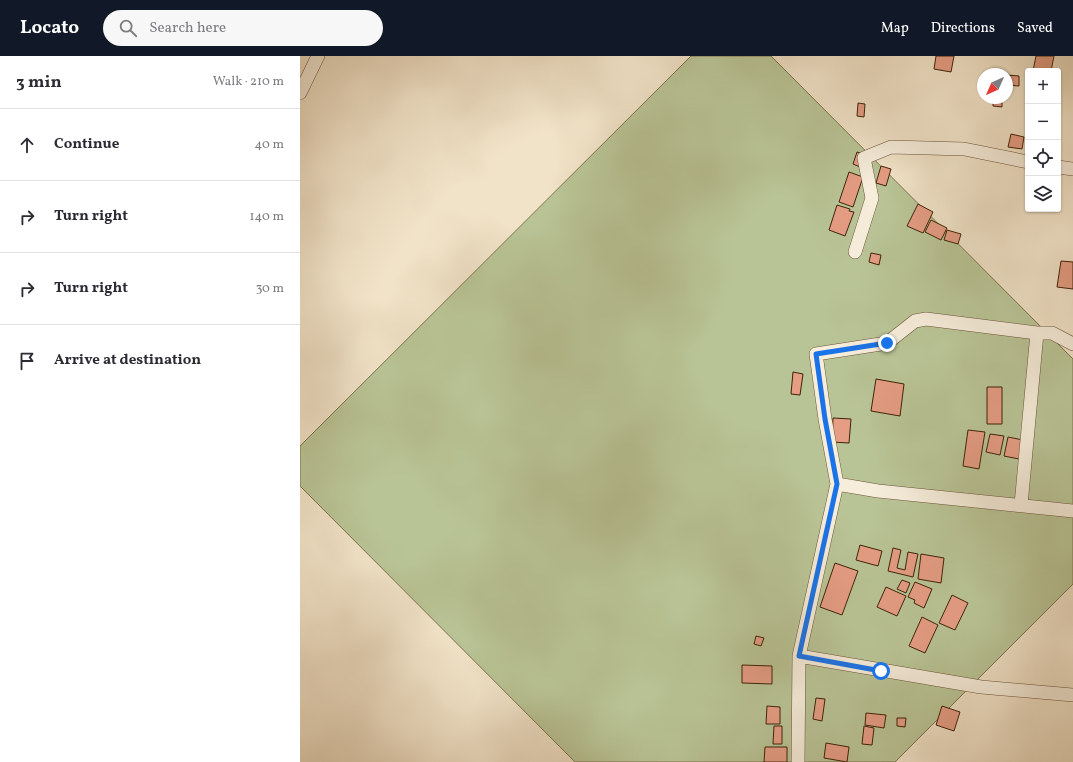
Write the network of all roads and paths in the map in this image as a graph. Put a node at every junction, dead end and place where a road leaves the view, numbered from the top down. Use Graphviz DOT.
graph roads {
  1 [pos="318,56"];
  2 [pos="300,94"];
  3 [pos="1025,161"];
  4 [pos="1061,167"];
  5 [pos="1073,169"];
  6 [pos="855,252"];
  7 [pos="1037,333"];
  8 [pos="1073,344"];
  9 [pos="837,484"];
  10 [pos="1021,505"];
  11 [pos="1073,510"];
  12 [pos="799,656"];
  13 [pos="1073,695"];
  14 [pos="798,762"];
  1 -- 2 [label="street"];
  3 -- 6 [label="street"];
  4 -- 5 [label="street"];
  7 -- 8 [label="street"];
  7 -- 9 [label="street"];
  7 -- 10 [label="street"];
  9 -- 10 [label="street"];
  9 -- 12 [label="street"];
  10 -- 11 [label="street"];
  12 -- 13 [label="street"];
  12 -- 14 [label="street"];
}
